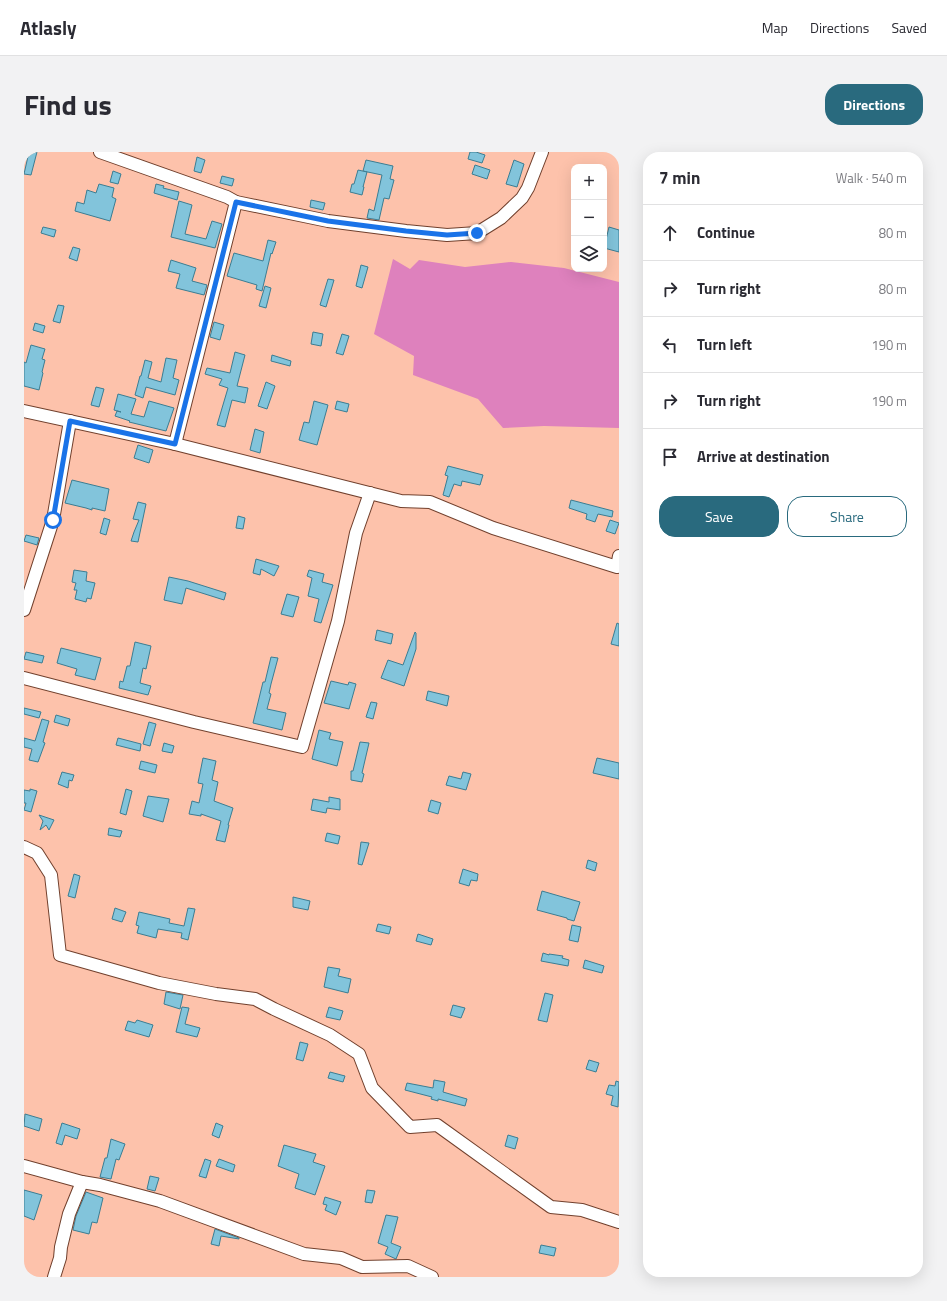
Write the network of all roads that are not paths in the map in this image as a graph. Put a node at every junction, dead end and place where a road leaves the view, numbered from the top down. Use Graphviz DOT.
graph roads {
  1 [pos="100,152"];
  2 [pos="542,152"];
  3 [pos="236,202"];
  4 [pos="24,411"];
  5 [pos="70,421"];
  6 [pos="175,444"];
  7 [pos="370,494"];
  8 [pos="619,556"];
  9 [pos="24,610"];
  10 [pos="24,678"];
  11 [pos="24,847"];
  12 [pos="24,1166"];
  13 [pos="82,1182"];
  14 [pos="619,1222"];
  15 [pos="54,1277"];
  16 [pos="432,1277"];
  1 -- 3 [label="street"];
  2 -- 3 [label="street"];
  3 -- 6 [label="street"];
  4 -- 5 [label="street"];
  5 -- 6 [label="street"];
  5 -- 9 [label="street"];
  6 -- 7 [label="street"];
  7 -- 8 [label="street"];
  7 -- 10 [label="street"];
  11 -- 14 [label="street"];
  12 -- 13 [label="street"];
  13 -- 15 [label="street"];
  13 -- 16 [label="street"];
}
